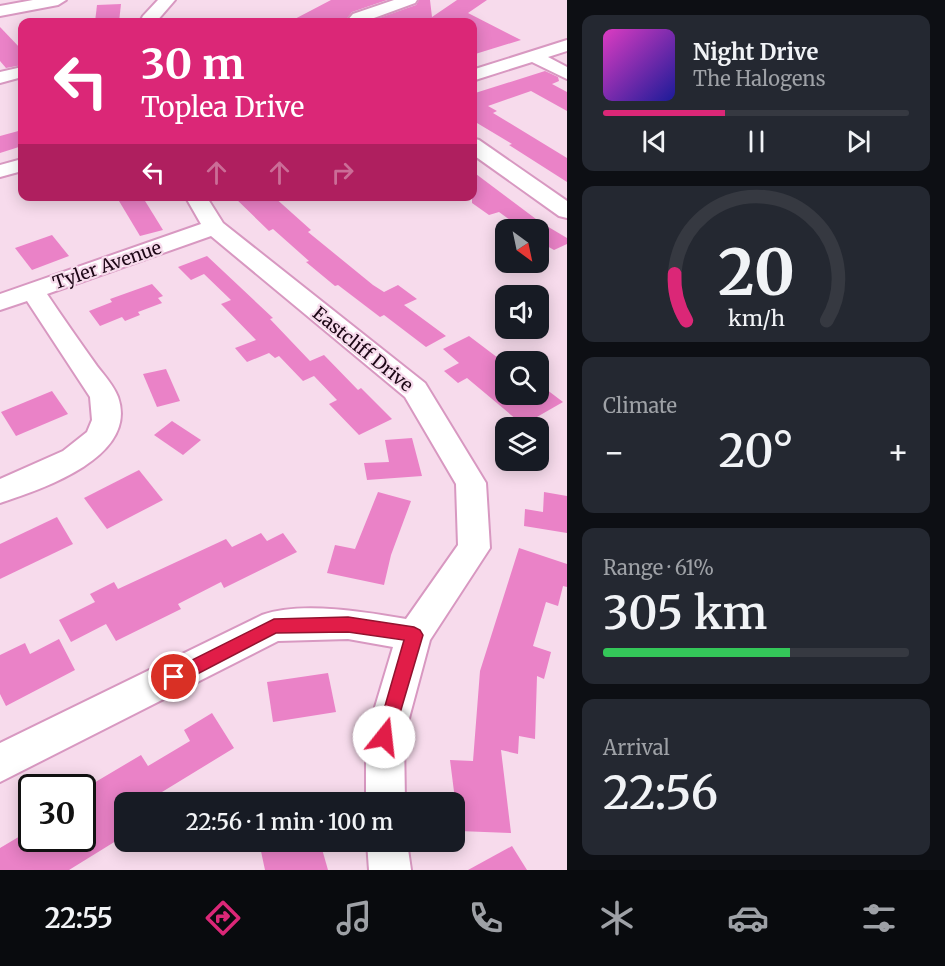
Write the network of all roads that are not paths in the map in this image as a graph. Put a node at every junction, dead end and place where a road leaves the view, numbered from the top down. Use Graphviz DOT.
graph roads {
  1 [pos="58,0"];
  2 [pos="167,0"];
  3 [pos="410,0"];
  4 [pos="0,12"];
  5 [pos="150,18"];
  6 [pos="358,18"];
  7 [pos="567,45"];
  8 [pos="534,56"];
  9 [pos="18,73"];
  10 [pos="477,74"];
  11 [pos="567,74"];
  12 [pos="0,78"];
  13 [pos="477,148"];
  14 [pos="18,166"];
  15 [pos="0,171"];
  16 [pos="198,201"];
  17 [pos="567,211"];
  18 [pos="214,227"];
  19 [pos="32,291"];
  20 [pos="0,302"];
  21 [pos="0,491"];
  22 [pos="414,635"];
  23 [pos="0,763"];
  24 [pos="386,792"];
  25 [pos="388,852"];
  26 [pos="390,870"];
  1 -- 4 [label="street"];
  2 -- 5 [label="street"];
  3 -- 6 [label="street"];
  7 -- 8 [label="street"];
  8 -- 10 [label="street"];
  8 -- 11 [label="street"];
  9 -- 12 [label="street"];
  13 -- 17 [label="street"];
  14 -- 15 [label="street"];
  16 -- 18 [label="street, Eastcliff Drive"];
  18 -- 19 [label="street, Tyler Avenue"];
  18 -- 22 [label="street, Eastcliff Drive"];
  19 -- 20 [label="street, Tyler Avenue"];
  19 -- 21 [label="street"];
  22 -- 23 [label="street"];
  22 -- 24 [label="street, Eastcliff Drive"];
  25 -- 26 [label="street"];
}
